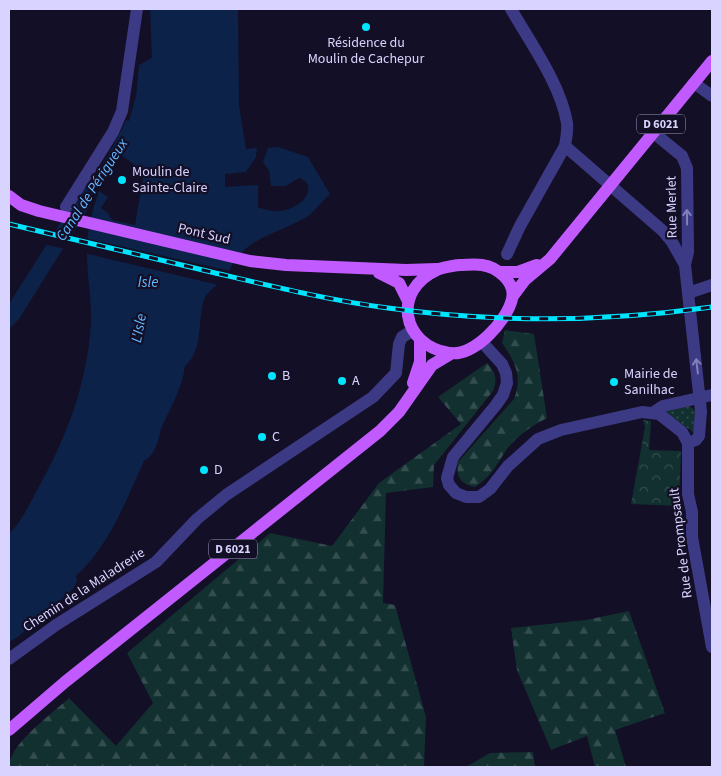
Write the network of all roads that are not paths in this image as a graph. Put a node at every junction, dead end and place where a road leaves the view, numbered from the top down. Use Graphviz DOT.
graph roads {
  1 [pos="137,9"];
  2 [pos="511,9"];
  3 [pos="712,61"];
  4 [pos="694,83"];
  5 [pos="712,96"];
  6 [pos="654,133"];
  7 [pos="565,146"];
  8 [pos="610,187"];
  9 [pos="9,196"];
  10 [pos="66,207"];
  11 [pos="507,254"];
  12 [pos="550,259"];
  13 [pos="685,265"];
  14 [pos="364,268"];
  15 [pos="437,269"];
  16 [pos="500,272"];
  17 [pos="712,285"];
  18 [pos="688,292"];
  19 [pos="513,296"];
  20 [pos="408,301"];
  21 [pos="412,331"];
  22 [pos="420,342"];
  23 [pos="482,342"];
  24 [pos="452,353"];
  25 [pos="706,396"];
  26 [pos="399,412"];
  27 [pos="654,412"];
  28 [pos="688,442"];
  29 [pos="712,647"];
  30 [pos="9,659"];
  31 [pos="9,730"];
  1 -- 10 [label="street"];
  2 -- 7 [label="street"];
  3 -- 4 [label="main road, D 6021"];
  4 -- 5 [label="street"];
  4 -- 6 [label="main road, D 6021"];
  6 -- 8 [label="main road, D 6021"];
  13 -- 6 [label="street, Rue Merlet, one-way"];
  7 -- 8 [label="street"];
  7 -- 11 [label="street"];
  8 -- 12 [label="main road, D 6021"];
  8 -- 13 [label="street"];
  9 -- 14 [label="main road, Pont Sud"];
  12 -- 16 [label="main road, D 6021"];
  12 -- 19 [label="main road, D 6021"];
  13 -- 18 [label="street"];
  14 -- 15 [label="main road, Pont Sud"];
  14 -- 20 [label="main road, Pont Sud"];
  15 -- 16 [label="main road"];
  15 -- 20 [label="main road"];
  16 -- 19 [label="main road"];
  17 -- 18 [label="street"];
  25 -- 18 [label="street, one-way"];
  19 -- 23 [label="main road"];
  20 -- 21 [label="main road"];
  21 -- 22 [label="main road"];
  21 -- 30 [label="street, Chemin de la Maladrerie"];
  22 -- 24 [label="main road"];
  22 -- 26 [label="main road, D 6021"];
  23 -- 24 [label="main road"];
  23 -- 27 [label="street"];
  24 -- 26 [label="main road, D 6021"];
  25 -- 27 [label="street"];
  25 -- 28 [label="street"];
  26 -- 31 [label="main road, D 6021"];
  27 -- 28 [label="street"];
  28 -- 29 [label="street, Rue de Prompsault"];
}
